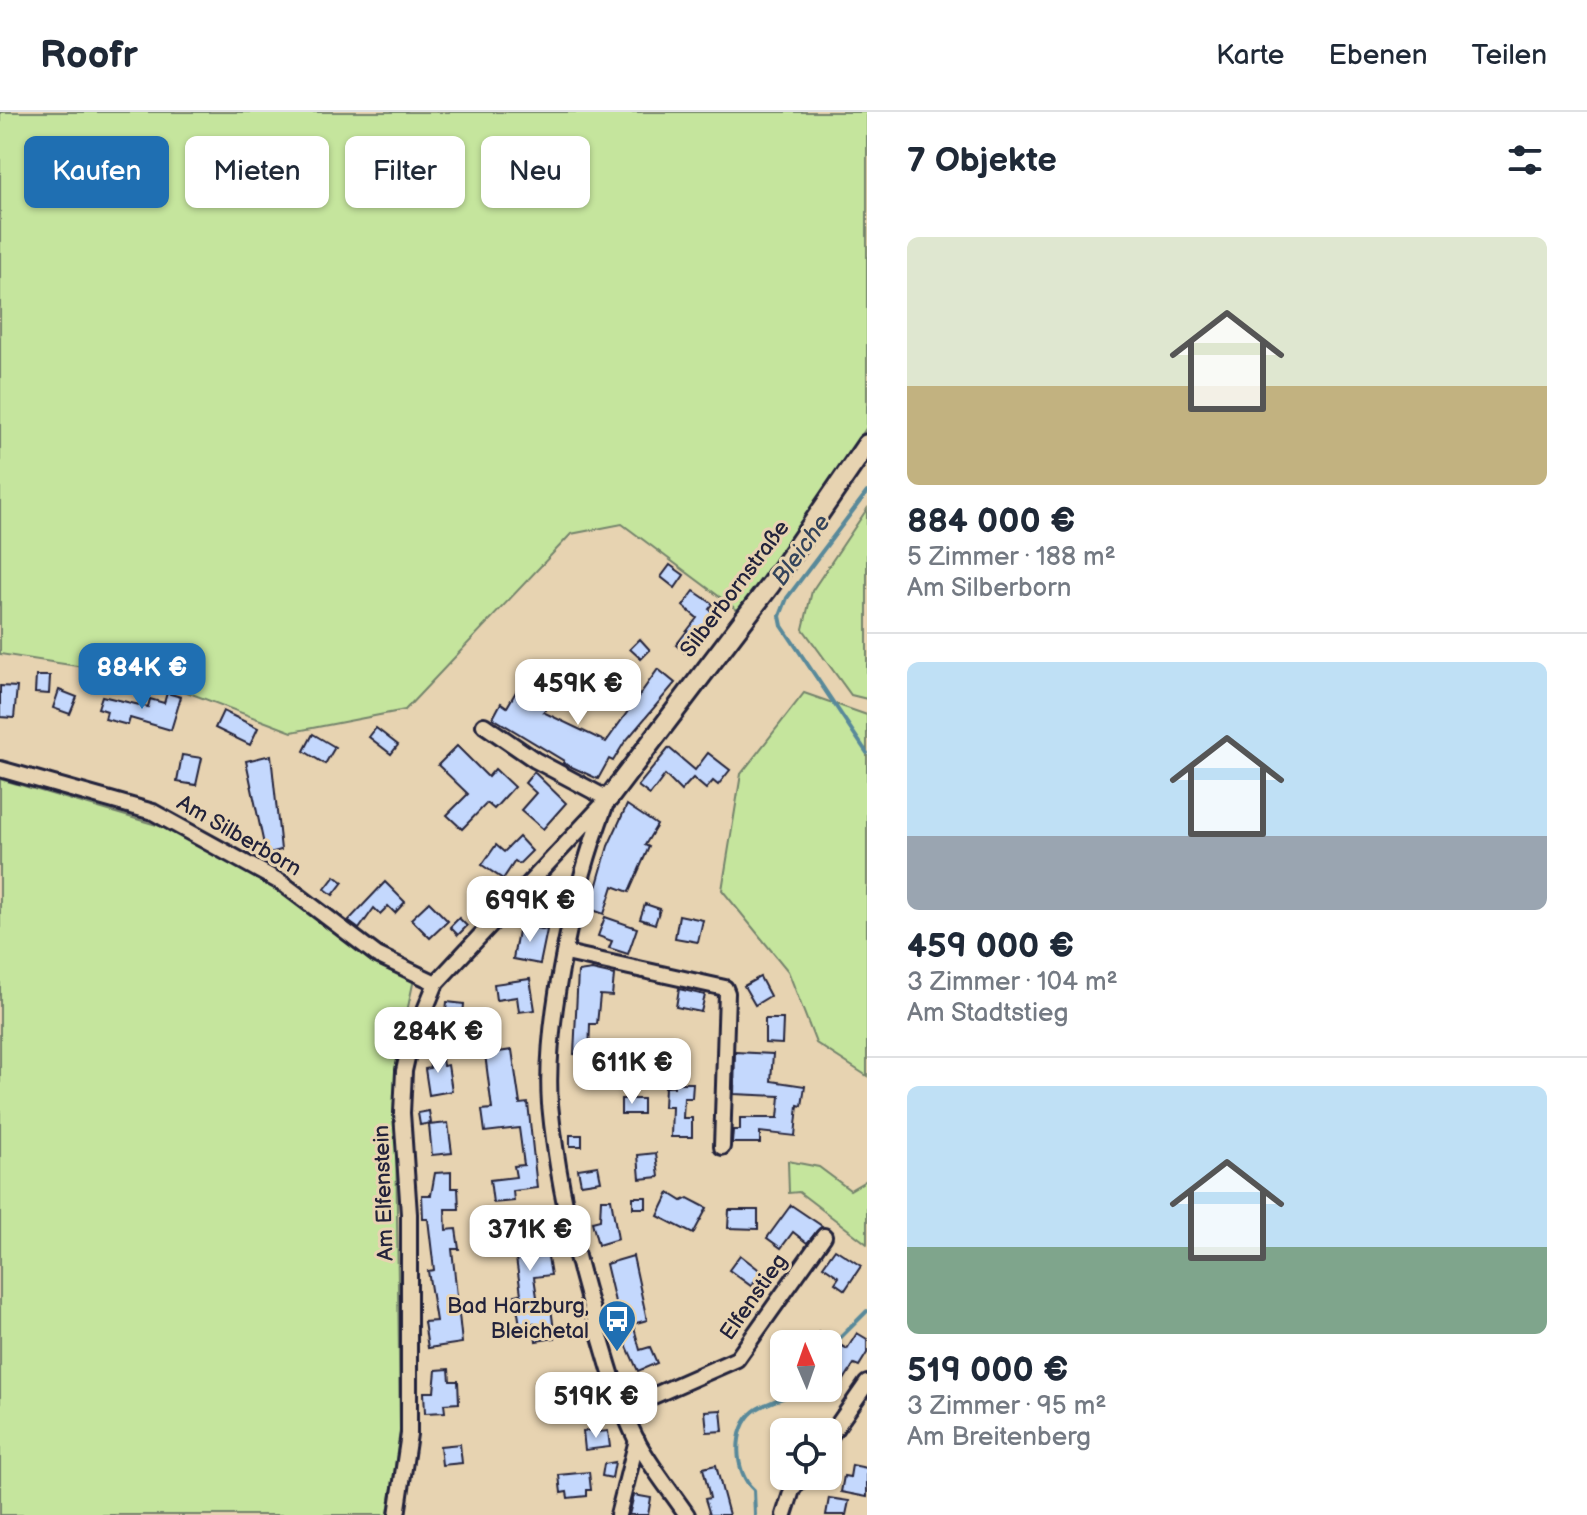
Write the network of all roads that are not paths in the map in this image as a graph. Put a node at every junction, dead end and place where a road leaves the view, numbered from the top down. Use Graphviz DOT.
graph roads {
  1 [pos="867,444"];
  2 [pos="484,725"];
  3 [pos="0,769"];
  4 [pos="608,799"];
  5 [pos="566,953"];
  6 [pos="436,983"];
  7 [pos="722,1147"];
  8 [pos="824,1236"];
  9 [pos="867,1383"];
  10 [pos="622,1405"];
  11 [pos="842,1419"];
  12 [pos="637,1440"];
  13 [pos="792,1490"];
  14 [pos="397,1515"];
  15 [pos="618,1515"];
  16 [pos="687,1515"];
  17 [pos="784,1515"];
  1 -- 4 [label="street, Silberbornstraße"];
  2 -- 4 [label="street"];
  3 -- 6 [label="street, Am Silberborn"];
  4 -- 5 [label="street"];
  4 -- 6 [label="street, Am Elfenstein"];
  5 -- 7 [label="street"];
  5 -- 10 [label="street"];
  6 -- 14 [label="street, Am Elfenstein"];
  8 -- 10 [label="street, Elfenstieg"];
  9 -- 11 [label="street"];
  10 -- 12 [label="street"];
  12 -- 15 [label="street"];
  12 -- 16 [label="street"];
  13 -- 17 [label="street"];
}
